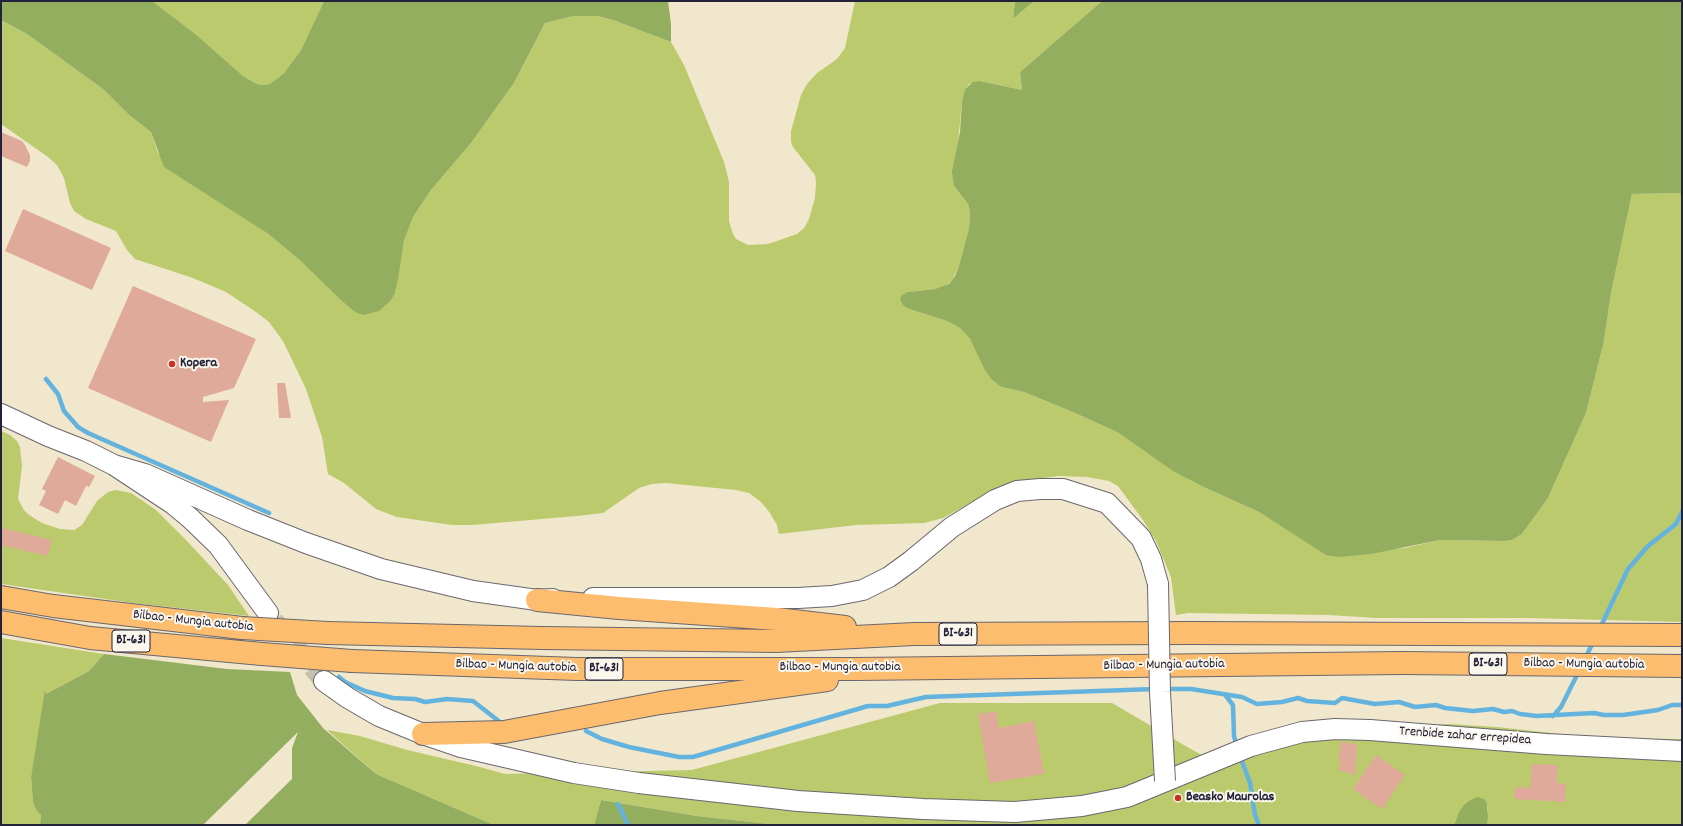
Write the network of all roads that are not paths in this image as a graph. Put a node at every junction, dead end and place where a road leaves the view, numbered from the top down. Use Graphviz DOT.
graph roads {
  1 [pos="1,414"];
  2 [pos="114,465"];
  3 [pos="1,597"];
  4 [pos="537,600"];
  5 [pos="268,614"];
  6 [pos="1,622"];
  7 [pos="914,634"];
  8 [pos="1682,636"];
  9 [pos="1682,666"];
  10 [pos="856,669"];
  11 [pos="324,681"];
  12 [pos="423,734"];
  13 [pos="1682,751"];
  14 [pos="1165,781"];
  1 -- 2 [label="street"];
  2 -- 4 [label="street"];
  2 -- 5 [label="street"];
  3 -- 7 [label="highway, Bilbao - Mungia autobia / BI-631, bridge"];
  4 -- 7 [label="highway"];
  4 -- 14 [label="street, bridge"];
  6 -- 10 [label="highway, Bilbao - Mungia autobia / BI-631, bridge"];
  7 -- 8 [label="highway, Bilbao - Mungia autobia / BI-631"];
  9 -- 10 [label="highway, Bilbao - Mungia autobia / BI-631"];
  10 -- 12 [label="highway"];
  11 -- 12 [label="street, Trenbide zahar errepidea"];
  12 -- 14 [label="street, Trenbide zahar errepidea"];
  13 -- 14 [label="street, Trenbide zahar errepidea"];
}
